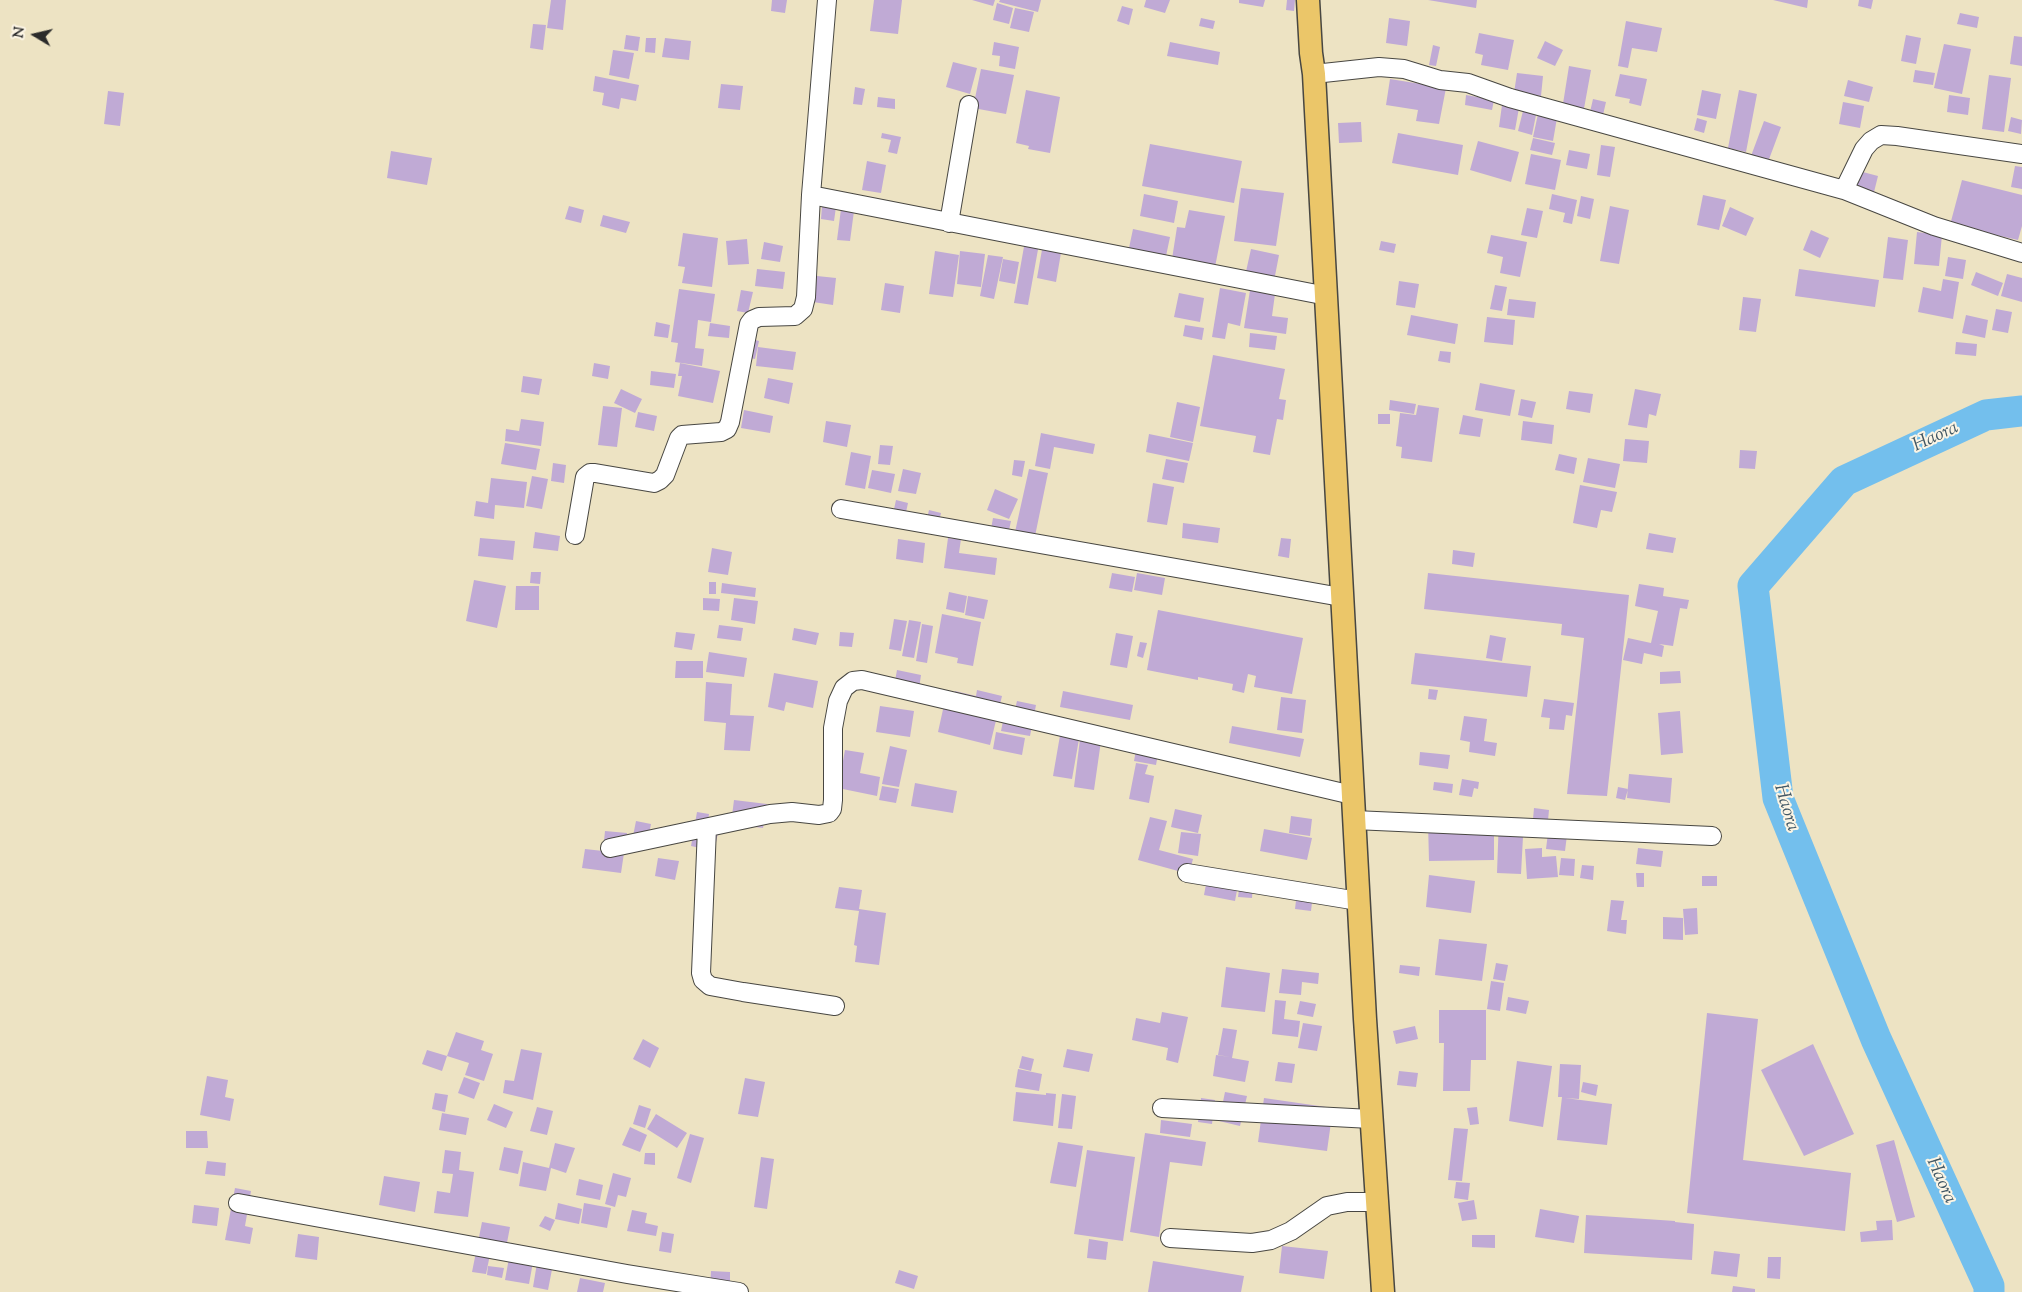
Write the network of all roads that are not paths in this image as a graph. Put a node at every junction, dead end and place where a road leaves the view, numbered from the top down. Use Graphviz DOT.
graph roads {
  1 [pos="827,0"];
  2 [pos="1308,0"];
  3 [pos="1314,74"];
  4 [pos="969,105"];
  5 [pos="2022,154"];
  6 [pos="1844,190"];
  7 [pos="811,196"];
  8 [pos="949,223"];
  9 [pos="2022,253"];
  10 [pos="1327,296"];
  11 [pos="841,509"];
  12 [pos="575,535"];
  13 [pos="1341,597"];
  14 [pos="1352,795"];
  15 [pos="1354,820"];
  16 [pos="706,828"];
  17 [pos="1712,836"];
  18 [pos="610,848"];
  19 [pos="1187,873"];
  20 [pos="1358,900"];
  21 [pos="835,1006"];
  22 [pos="1162,1108"];
  23 [pos="1371,1118"];
  24 [pos="238,1202"];
  25 [pos="1377,1202"];
  26 [pos="1170,1238"];
  27 [pos="739,1292"];
  28 [pos="1383,1292"];
  1 -- 7 [label="street"];
  2 -- 3 [label="main road"];
  3 -- 6 [label="street"];
  3 -- 10 [label="main road"];
  4 -- 8 [label="street"];
  5 -- 6 [label="street"];
  6 -- 9 [label="street"];
  7 -- 8 [label="street"];
  7 -- 12 [label="street"];
  8 -- 10 [label="street"];
  10 -- 13 [label="main road"];
  11 -- 13 [label="street"];
  13 -- 14 [label="main road"];
  14 -- 15 [label="main road"];
  14 -- 16 [label="street"];
  15 -- 17 [label="street"];
  15 -- 20 [label="main road"];
  16 -- 18 [label="street"];
  16 -- 21 [label="street"];
  19 -- 20 [label="street"];
  20 -- 23 [label="main road"];
  22 -- 23 [label="street"];
  23 -- 25 [label="main road"];
  24 -- 27 [label="street"];
  25 -- 26 [label="street"];
  25 -- 28 [label="main road"];
}
